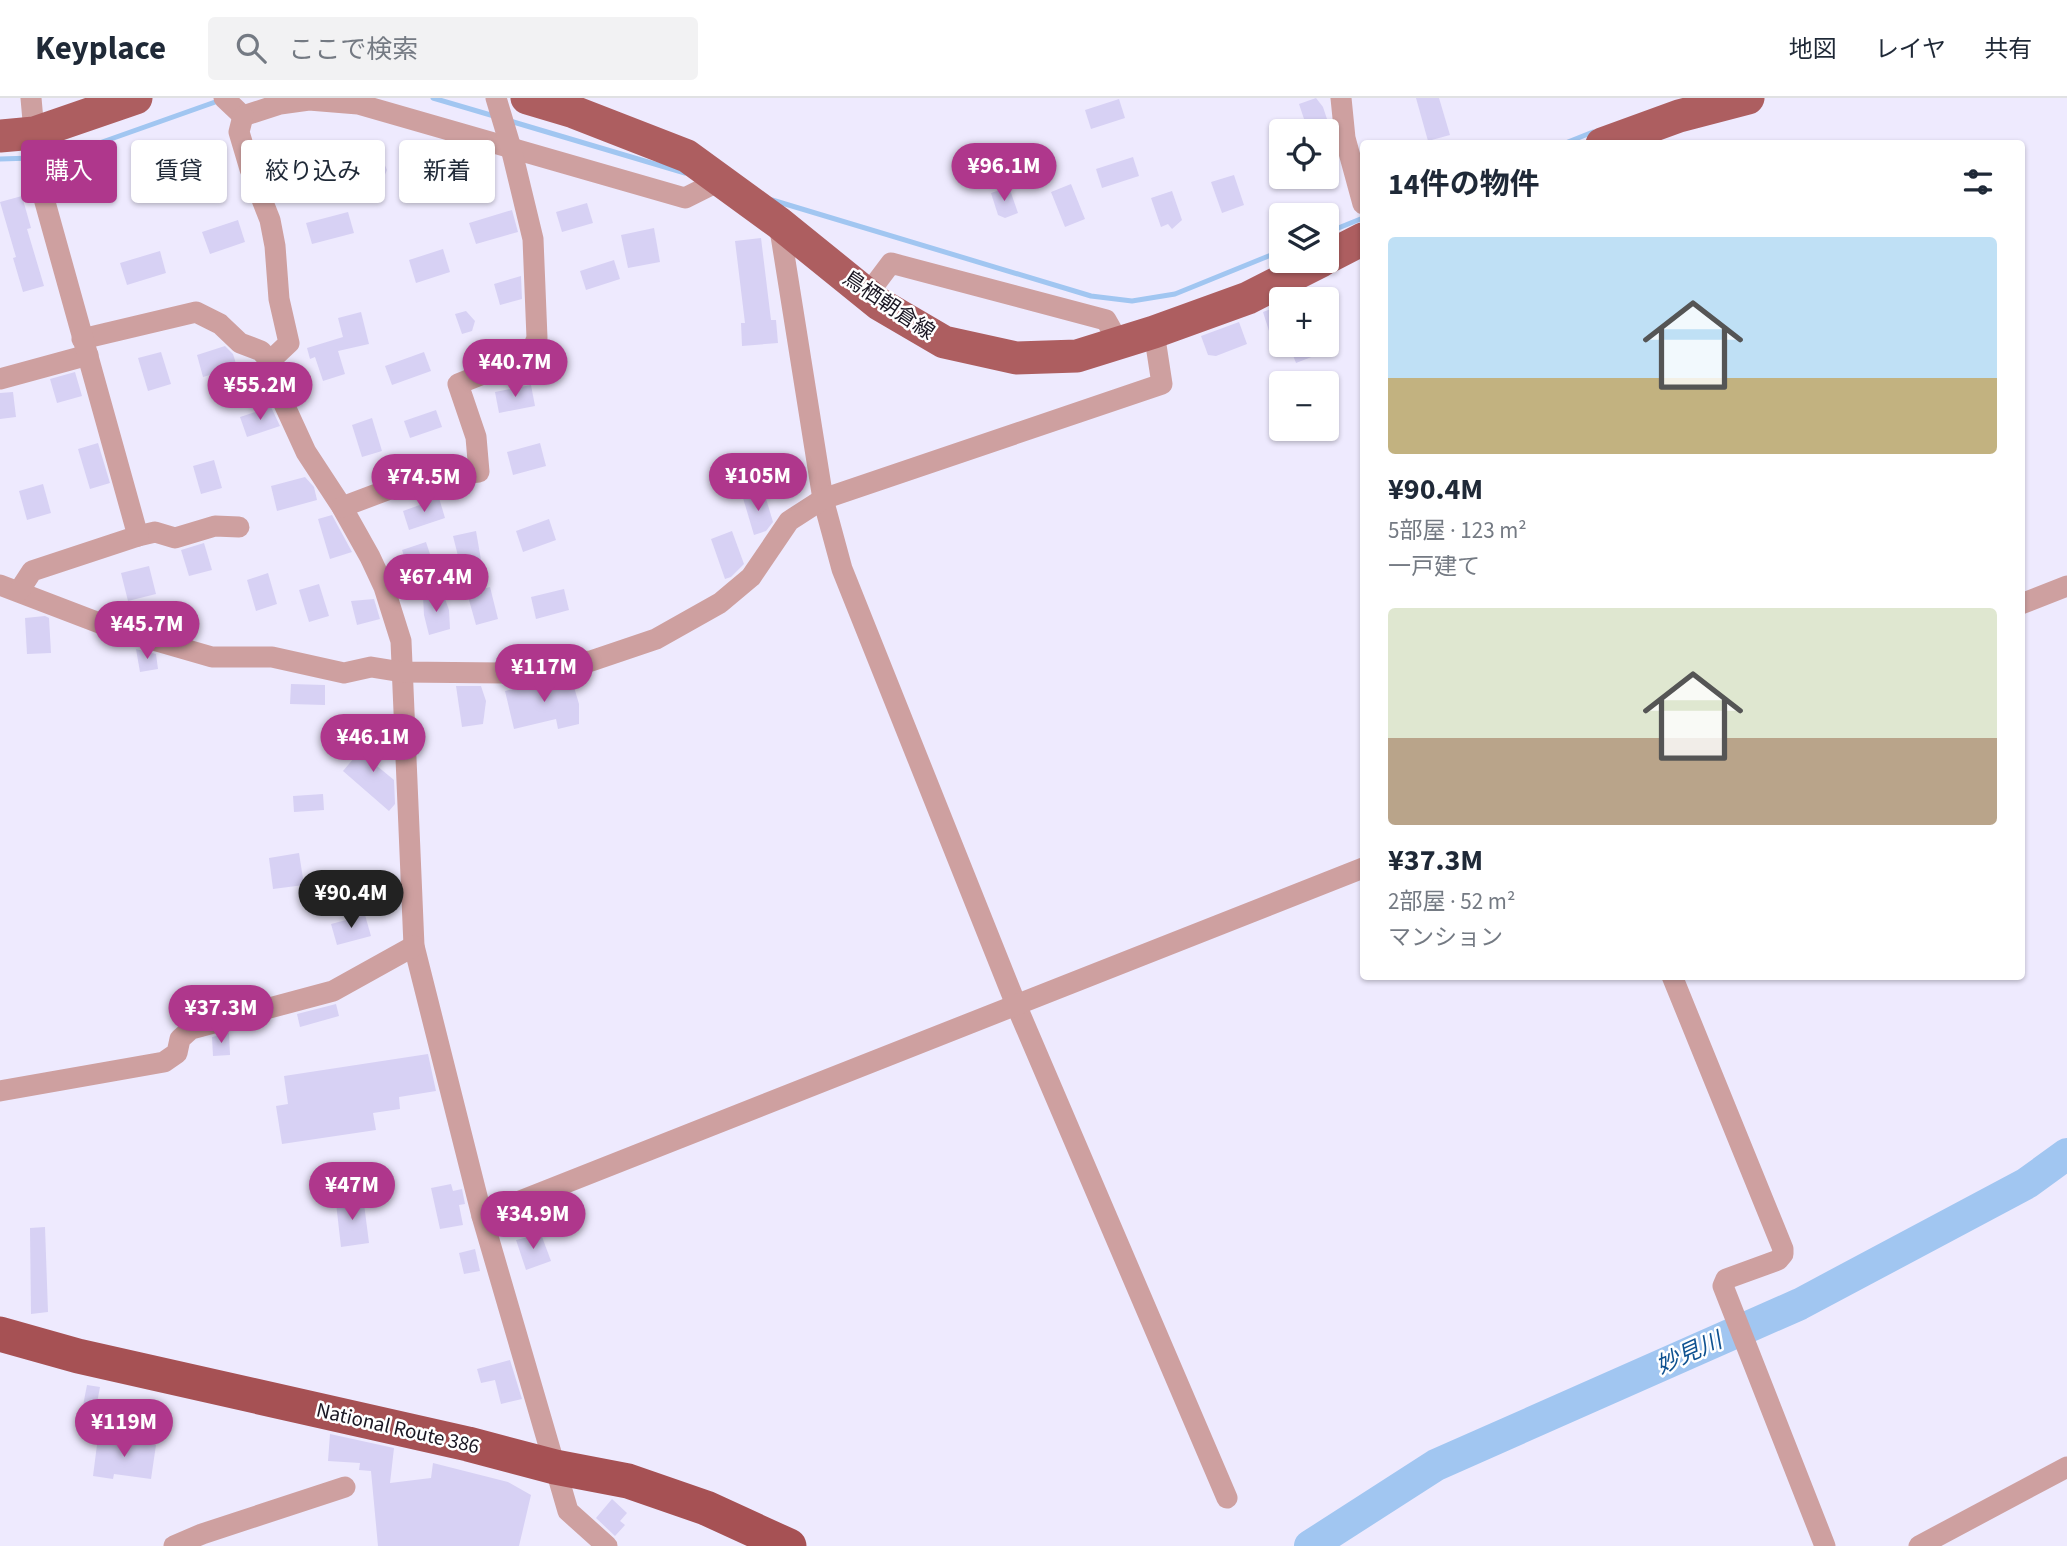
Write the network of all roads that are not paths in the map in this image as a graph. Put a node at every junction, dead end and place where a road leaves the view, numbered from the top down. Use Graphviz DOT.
graph roads {
  1 [pos="31,98"];
  2 [pos="136,98"];
  3 [pos="224,98"];
  4 [pos="1340,98"];
  5 [pos="1748,98"];
  6 [pos="507,100"];
  7 [pos="243,116"];
  8 [pos="0,136"];
  9 [pos="35,140"];
  10 [pos="1613,140"];
  11 [pos="509,141"];
  12 [pos="719,181"];
  13 [pos="1360,194"];
  14 [pos="45,203"];
  15 [pos="779,223"];
  16 [pos="1360,241"];
  17 [pos="1339,251"];
  18 [pos="1297,273"];
  19 [pos="867,295"];
  20 [pos="1154,332"];
  21 [pos="1119,343"];
  22 [pos="85,347"];
  23 [pos="270,361"];
  24 [pos="0,379"];
  25 [pos="823,499"];
  26 [pos="342,508"];
  27 [pos="239,527"];
  28 [pos="138,536"];
  29 [pos="2067,586"];
  30 [pos="9,588"];
  31 [pos="2025,602"];
  32 [pos="402,672"];
  33 [pos="1360,869"];
  34 [pos="414,946"];
  35 [pos="1674,980"];
  36 [pos="1017,1007"];
  37 [pos="0,1091"];
  38 [pos="482,1216"];
  39 [pos="0,1334"];
  40 [pos="555,1467"];
  41 [pos="2067,1467"];
  42 [pos="345,1487"];
  43 [pos="1227,1498"];
  44 [pos="174,1546"];
  45 [pos="607,1546"];
  46 [pos="789,1546"];
  47 [pos="1825,1546"];
  48 [pos="1919,1546"];
  1 -- 9 [label="street"];
  2 -- 9 [label="main road"];
  3 -- 7 [label="street"];
  4 -- 13 [label="street"];
  5 -- 10 [label="main road"];
  6 -- 11 [label="street"];
  6 -- 12 [label="main road, 鳥栖朝倉線"];
  7 -- 11 [label="street"];
  7 -- 23 [label="street"];
  8 -- 9 [label="main road"];
  11 -- 12 [label="street"];
  11 -- 26 [label="street"];
  12 -- 15 [label="main road, 鳥栖朝倉線"];
  14 -- 22 [label="street"];
  15 -- 19 [label="main road, 鳥栖朝倉線"];
  15 -- 25 [label="street"];
  16 -- 17 [label="main road"];
  18 -- 20 [label="main road, 鳥栖朝倉線"];
  19 -- 21 [label="main road, 鳥栖朝倉線"];
  19 -- 21 [label="street"];
  20 -- 21 [label="main road, 鳥栖朝倉線"];
  20 -- 25 [label="street"];
  22 -- 23 [label="street"];
  22 -- 24 [label="street"];
  22 -- 28 [label="street"];
  23 -- 26 [label="street"];
  25 -- 32 [label="street"];
  25 -- 36 [label="street"];
  26 -- 32 [label="street"];
  27 -- 28 [label="street"];
  28 -- 30 [label="street"];
  29 -- 31 [label="street"];
  30 -- 32 [label="street"];
  32 -- 34 [label="street"];
  33 -- 36 [label="street"];
  34 -- 37 [label="street"];
  34 -- 38 [label="street"];
  35 -- 47 [label="street"];
  36 -- 38 [label="street"];
  36 -- 43 [label="street"];
  38 -- 40 [label="street"];
  39 -- 40 [label="highway, National Route 386"];
  40 -- 45 [label="street"];
  40 -- 46 [label="highway, National Route 386"];
  41 -- 48 [label="street"];
  42 -- 44 [label="street"];
}
